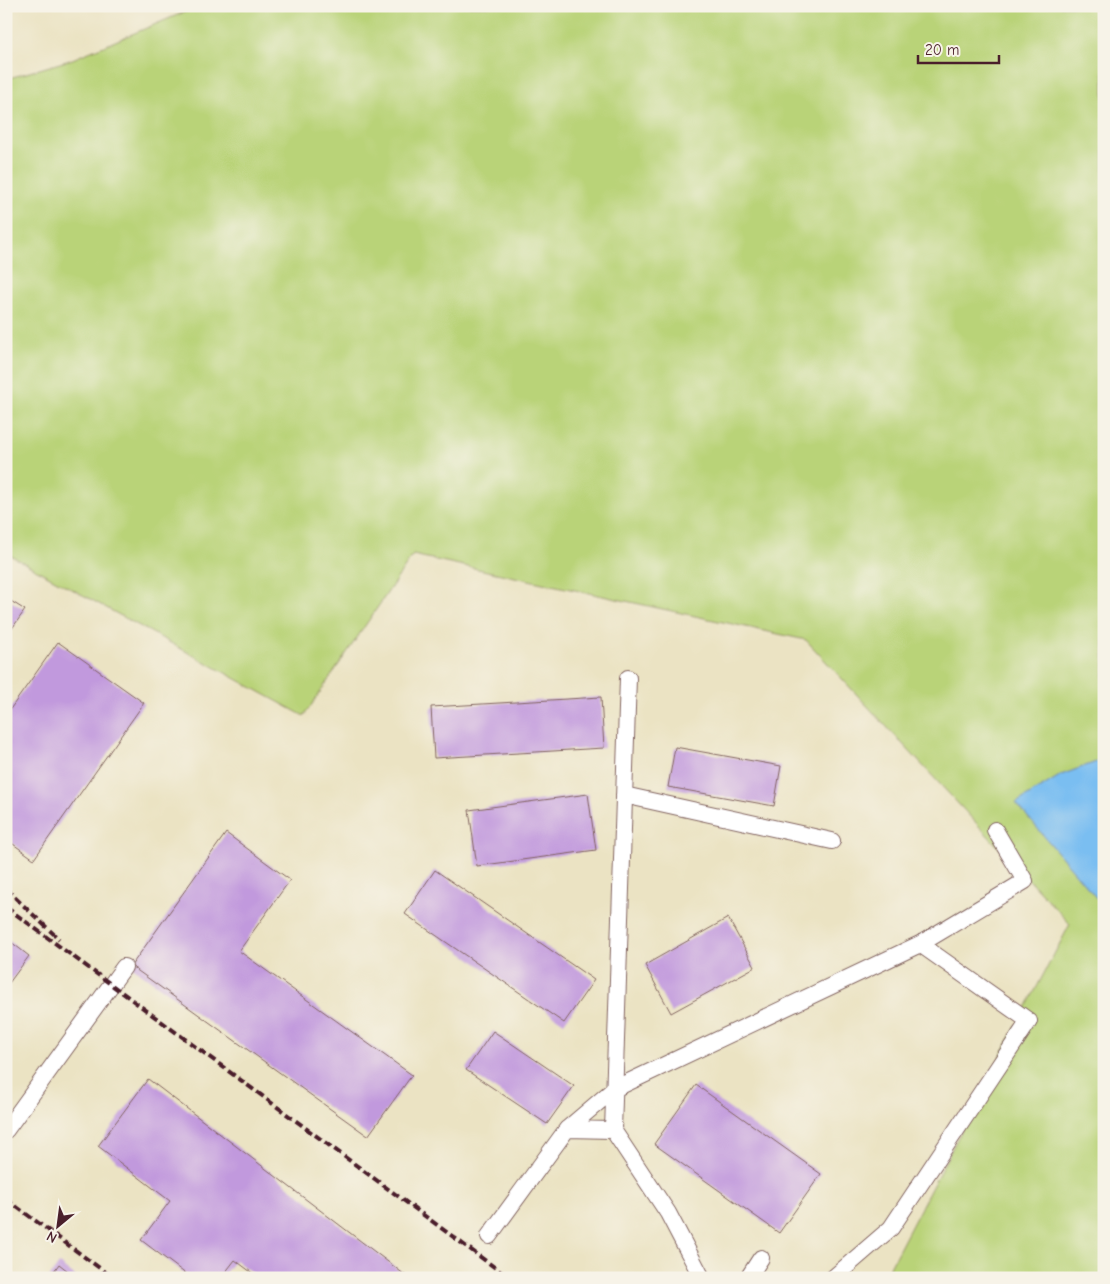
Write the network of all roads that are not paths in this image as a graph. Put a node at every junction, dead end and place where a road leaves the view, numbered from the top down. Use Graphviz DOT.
graph roads {
  1 [pos="628,678"];
  2 [pos="624,795"];
  3 [pos="995,830"];
  4 [pos="832,842"];
  5 [pos="920,944"];
  6 [pos="124,967"];
  7 [pos="614,1089"];
  8 [pos="567,1129"];
  9 [pos="6,1130"];
  10 [pos="613,1130"];
  11 [pos="489,1236"];
  12 [pos="761,1258"];
  13 [pos="702,1278"];
  14 [pos="748,1278"];
  15 [pos="833,1278"];
  1 -- 2 [label="lane"];
  2 -- 4 [label="lane"];
  2 -- 7 [label="lane"];
  3 -- 5 [label="lane"];
  5 -- 7 [label="lane"];
  5 -- 15 [label="lane"];
  6 -- 9 [label="lane"];
  7 -- 8 [label="lane"];
  7 -- 10 [label="lane"];
  8 -- 10 [label="lane"];
  8 -- 11 [label="lane"];
  10 -- 13 [label="lane"];
  12 -- 14 [label="lane"];
}
